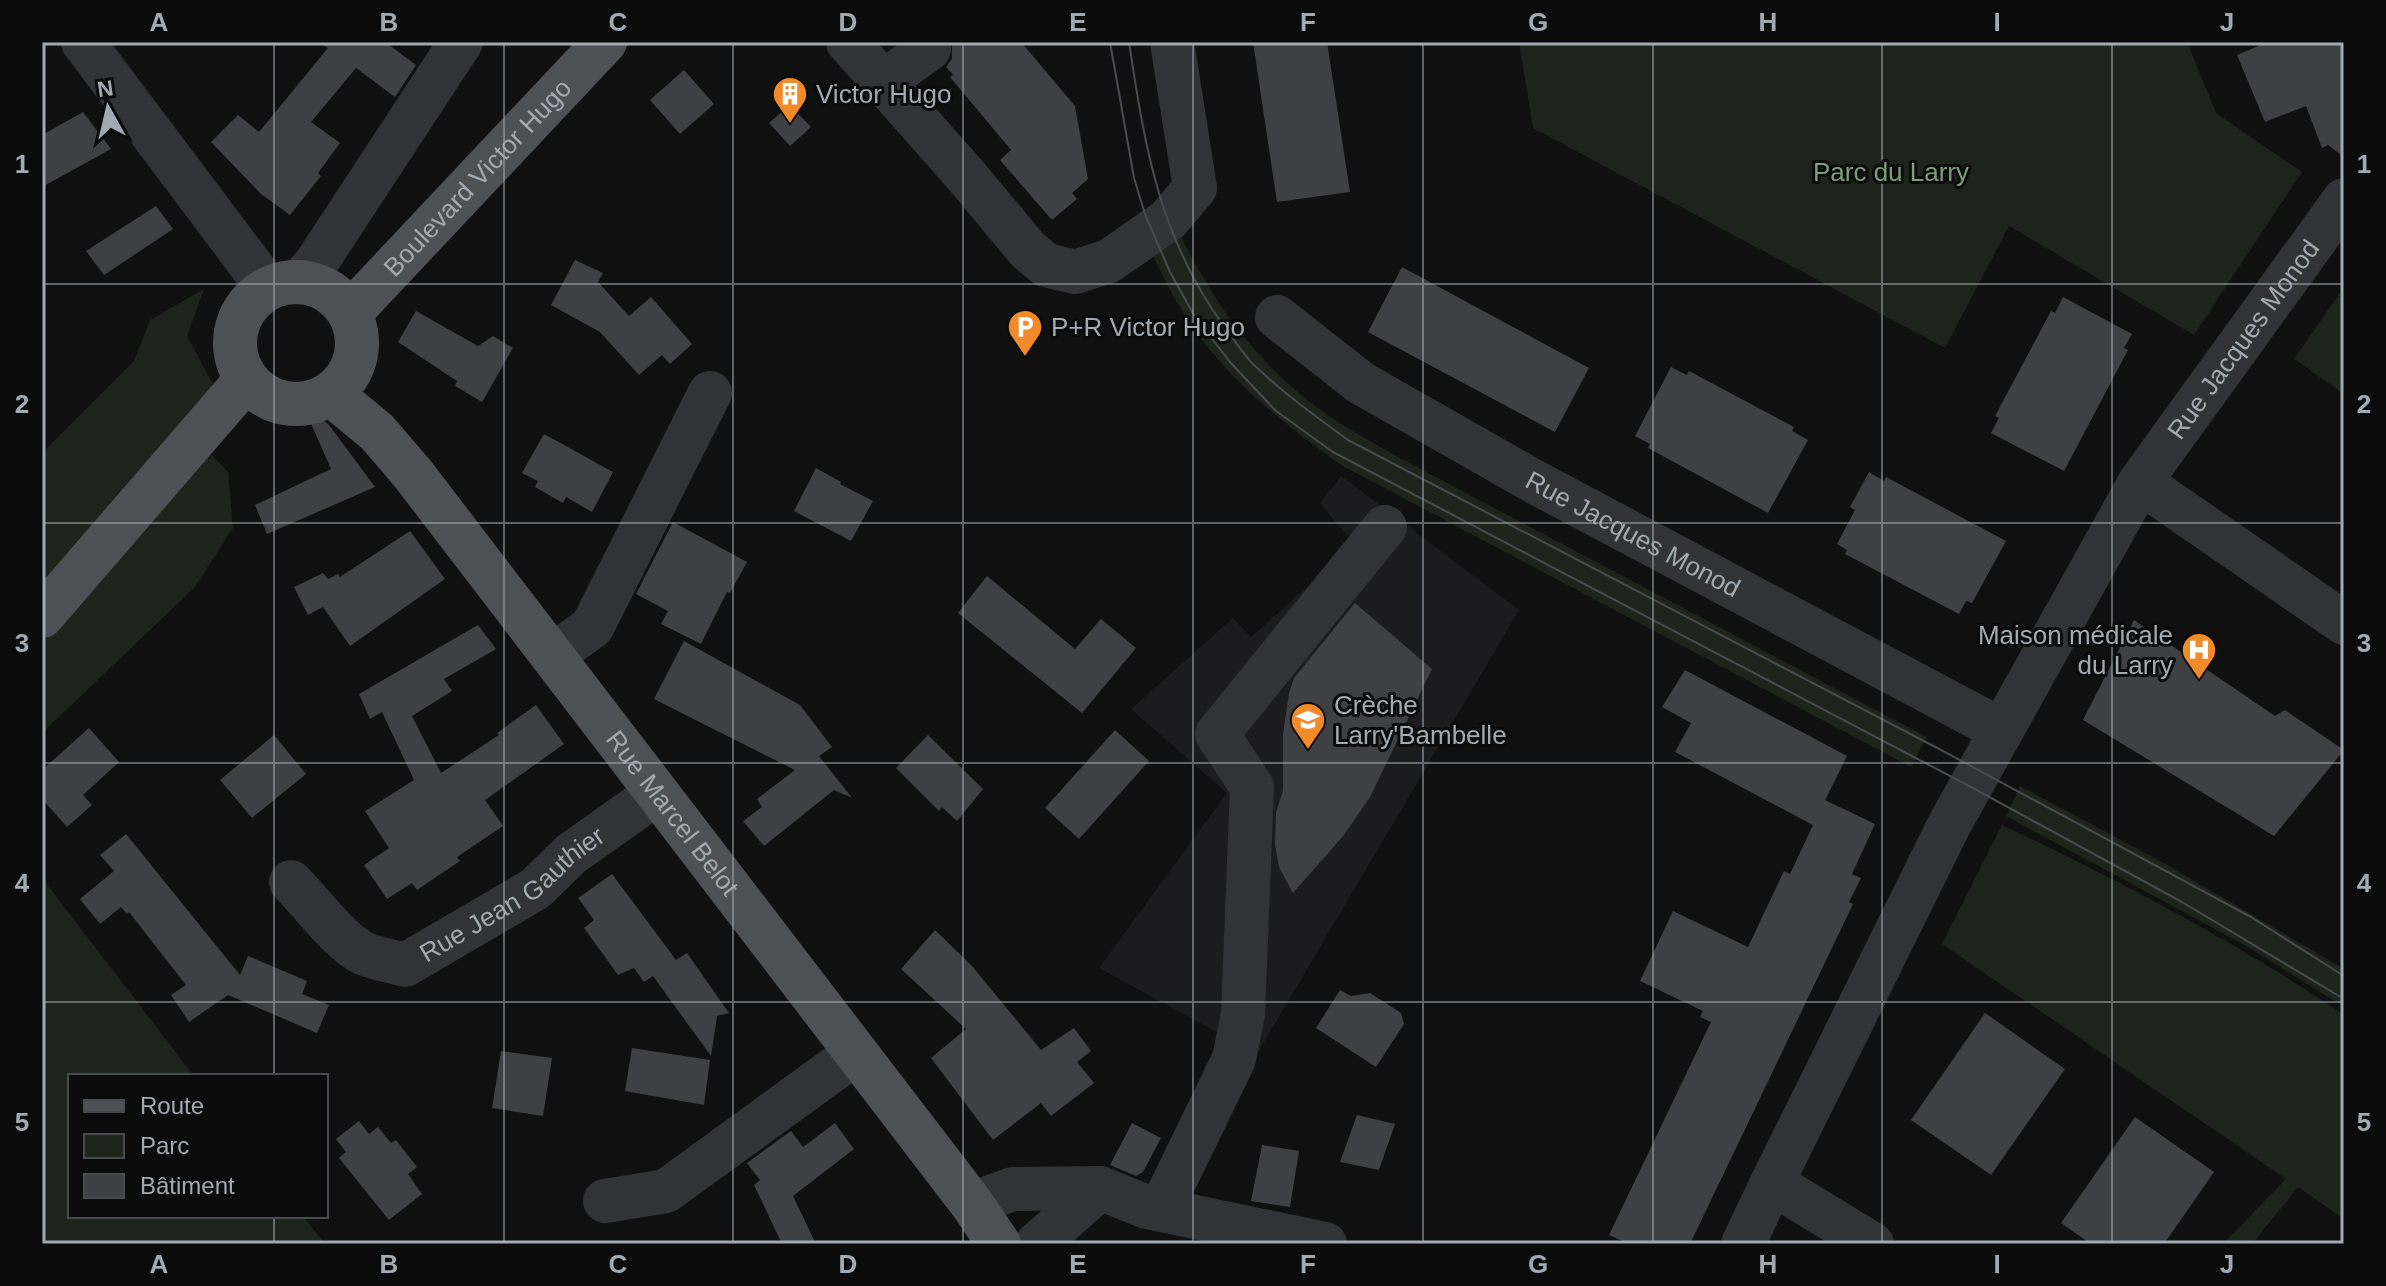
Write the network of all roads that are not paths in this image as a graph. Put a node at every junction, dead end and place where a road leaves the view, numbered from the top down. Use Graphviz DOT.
graph roads {
  1 [pos="83,42"];
  2 [pos="461,42"];
  3 [pos="605,42"];
  4 [pos="848,42"];
  5 [pos="1172,42"];
  6 [pos="2344,200"];
  7 [pos="284,285"];
  8 [pos="350,313"];
  9 [pos="1277,317"];
  10 [pos="246,380"];
  11 [pos="710,393"];
  12 [pos="331,394"];
  13 [pos="2140,482"];
  14 [pos="1385,527"];
  15 [pos="42,616"];
  16 [pos="2344,623"];
  17 [pos="553,655"];
  18 [pos="2001,730"];
  19 [pos="657,793"];
  20 [pos="291,882"];
  21 [pos="856,1053"];
  22 [pos="1772,1183"];
  23 [pos="1100,1188"];
  24 [pos="605,1201"];
  25 [pos="972,1204"];
  26 [pos="1161,1209"];
  27 [pos="999,1244"];
  28 [pos="1037,1244"];
  29 [pos="1325,1244"];
  30 [pos="1743,1244"];
  31 [pos="1872,1244"];
  1 -- 7 [label="street"];
  2 -- 7 [label="street"];
  3 -- 8 [label="main road, Boulevard Victor Hugo"];
  4 -- 5 [label="street"];
  6 -- 13 [label="street, Rue Jacques Monod"];
  7 -- 8 [label="main road"];
  7 -- 10 [label="main road"];
  8 -- 12 [label="main road"];
  9 -- 18 [label="street, Rue Jacques Monod"];
  10 -- 12 [label="main road"];
  10 -- 15 [label="main road"];
  11 -- 17 [label="street"];
  12 -- 17 [label="main road, Rue Marcel Belot"];
  13 -- 16 [label="street"];
  13 -- 18 [label="street, Rue Jacques Monod"];
  14 -- 26 [label="street"];
  17 -- 19 [label="main road, Rue Marcel Belot"];
  18 -- 22 [label="street, Rue Jacques Monod"];
  19 -- 20 [label="street, Rue Jean Gauthier"];
  19 -- 21 [label="main road, Rue Marcel Belot"];
  21 -- 24 [label="street"];
  21 -- 25 [label="main road, Rue Marcel Belot"];
  22 -- 30 [label="street, Rue Jacques Monod"];
  22 -- 31 [label="street"];
  23 -- 25 [label="street"];
  23 -- 26 [label="street"];
  23 -- 28 [label="street"];
  25 -- 27 [label="main road, Rue Marcel Belot"];
  26 -- 29 [label="street"];
}
